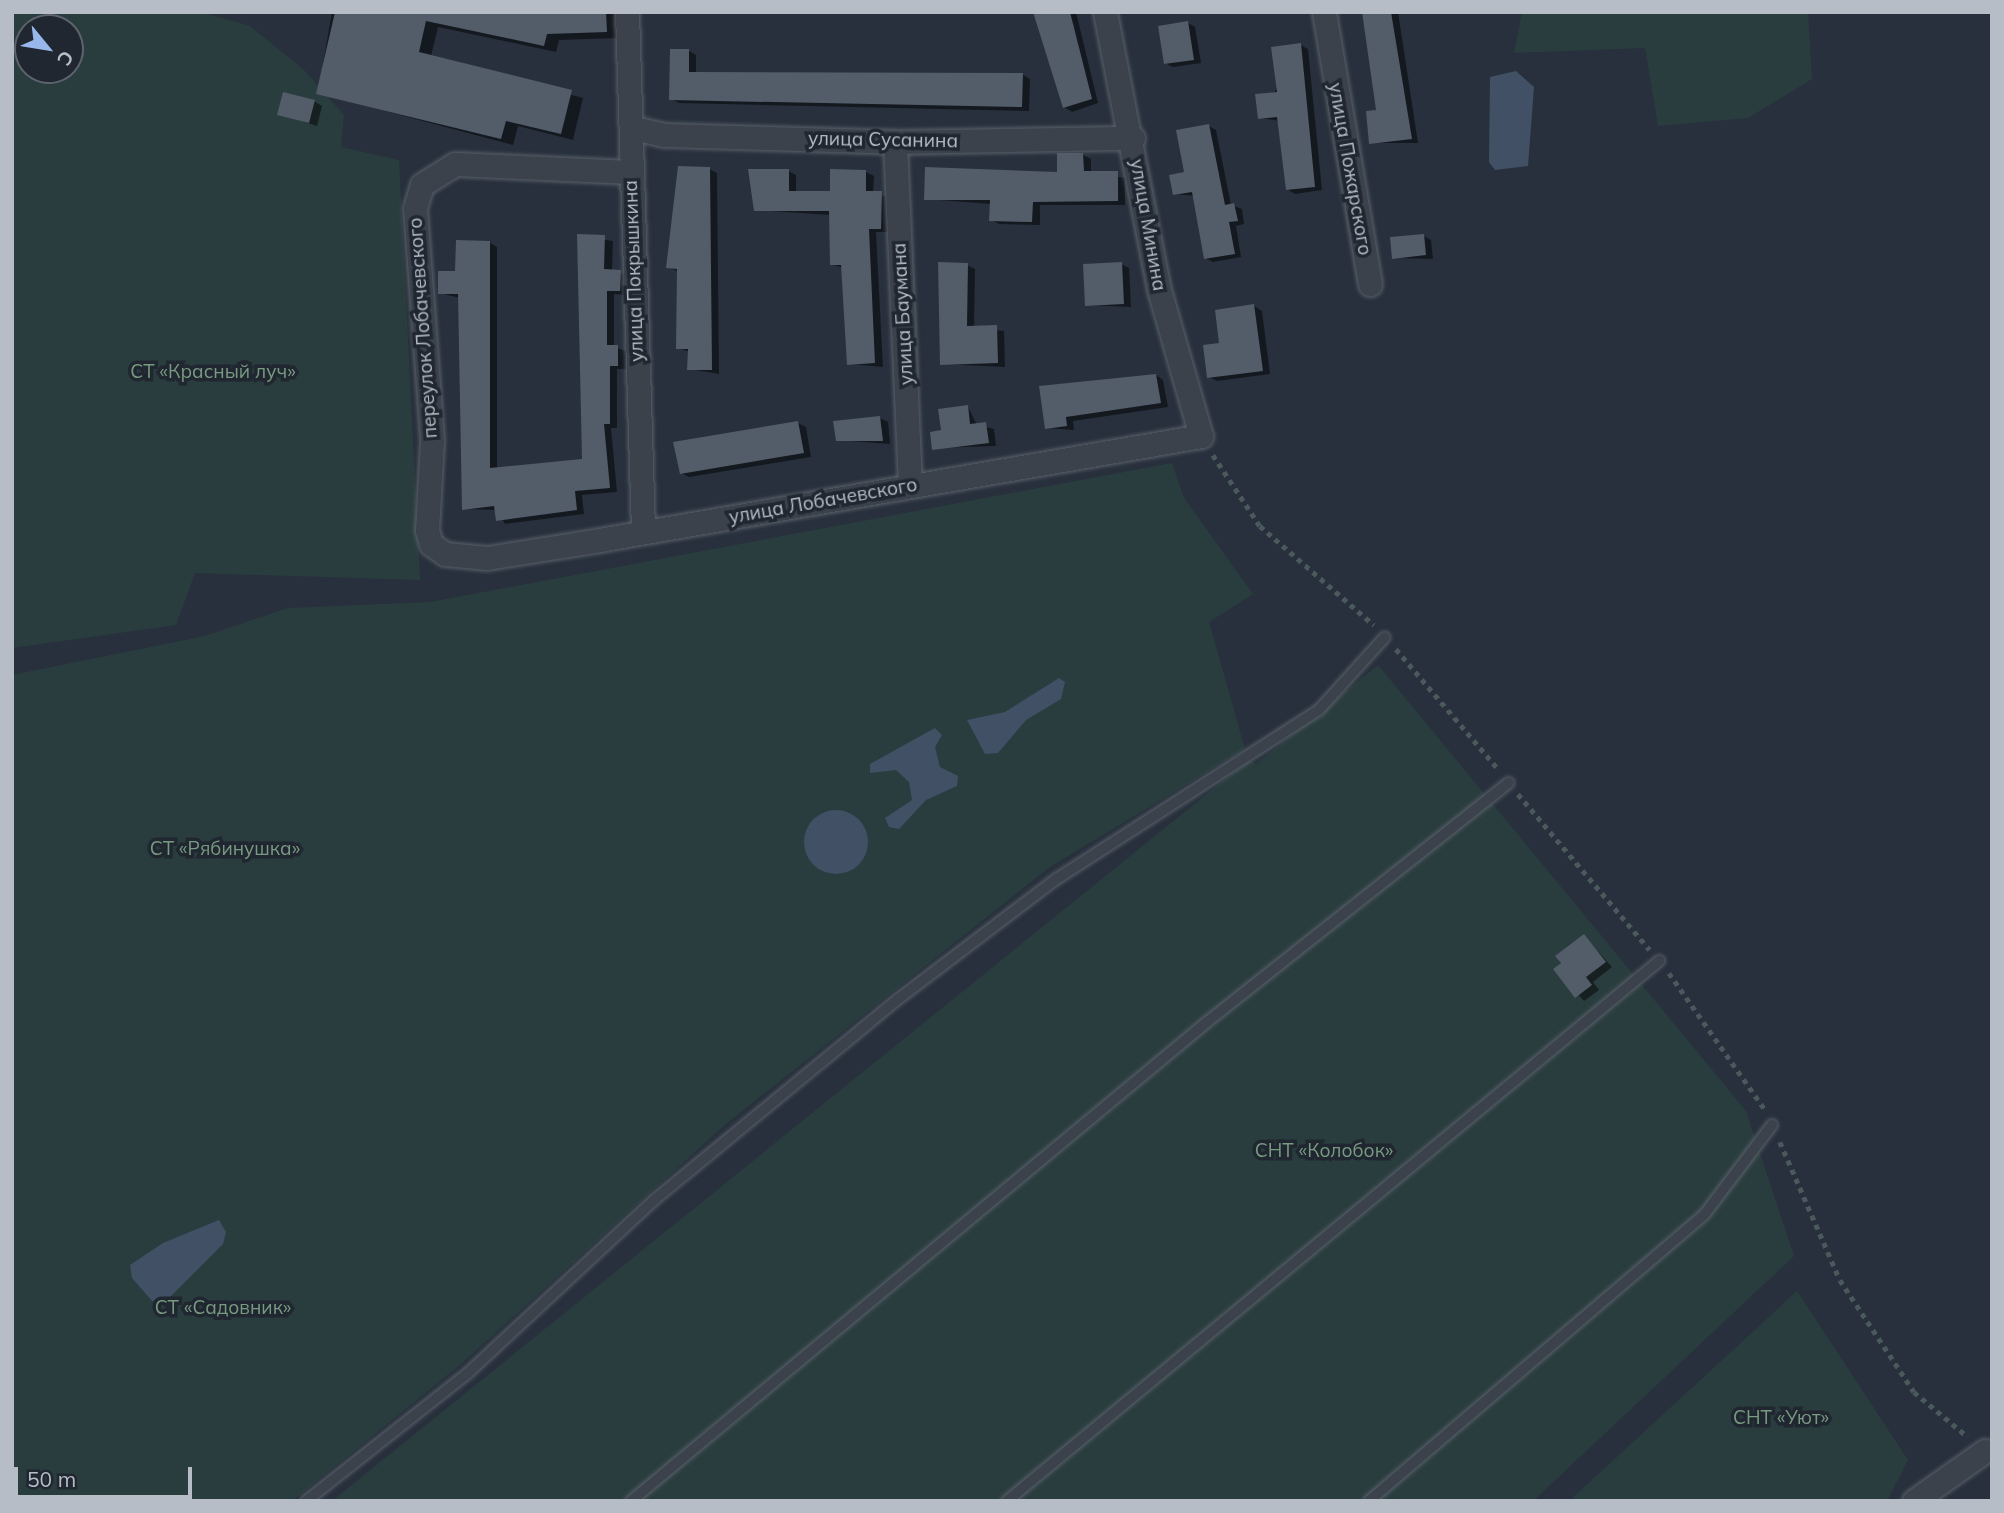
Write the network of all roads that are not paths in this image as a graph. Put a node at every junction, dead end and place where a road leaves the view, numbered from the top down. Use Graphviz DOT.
graph roads {
  1 [pos="627,12"];
  2 [pos="1105,12"];
  3 [pos="1324,12"];
  4 [pos="634,128"];
  5 [pos="1133,138"];
  6 [pos="895,142"];
  7 [pos="630,172"];
  8 [pos="1370,284"];
  9 [pos="1201,436"];
  10 [pos="910,485"];
  11 [pos="643,529"];
  12 [pos="445,554"];
  13 [pos="1385,637"];
  14 [pos="1509,783"];
  15 [pos="1660,961"];
  16 [pos="1772,1125"];
  17 [pos="1985,1451"];
  18 [pos="306,1501"];
  19 [pos="631,1501"];
  20 [pos="1007,1501"];
  21 [pos="1369,1501"];
  22 [pos="1914,1501"];
  1 -- 4 [label="street, улица Покрышкина"];
  2 -- 5 [label="street, улица Минина"];
  3 -- 8 [label="street, улица Пожарского"];
  4 -- 6 [label="street, улица Сусанина"];
  4 -- 7 [label="street, улица Покрышкина"];
  5 -- 6 [label="street, улица Сусанина"];
  5 -- 9 [label="street, улица Минина"];
  6 -- 10 [label="street, улица Баумана"];
  7 -- 11 [label="street, улица Покрышкина"];
  7 -- 12 [label="street, переулок Лобачевского"];
  9 -- 10 [label="street, улица Лобачевского"];
  10 -- 11 [label="street, улица Лобачевского"];
  11 -- 12 [label="street, улица Лобачевского"];
  13 -- 18 [label="lane"];
  14 -- 19 [label="lane"];
  15 -- 20 [label="lane"];
  16 -- 21 [label="lane"];
  17 -- 22 [label="street"];
}
